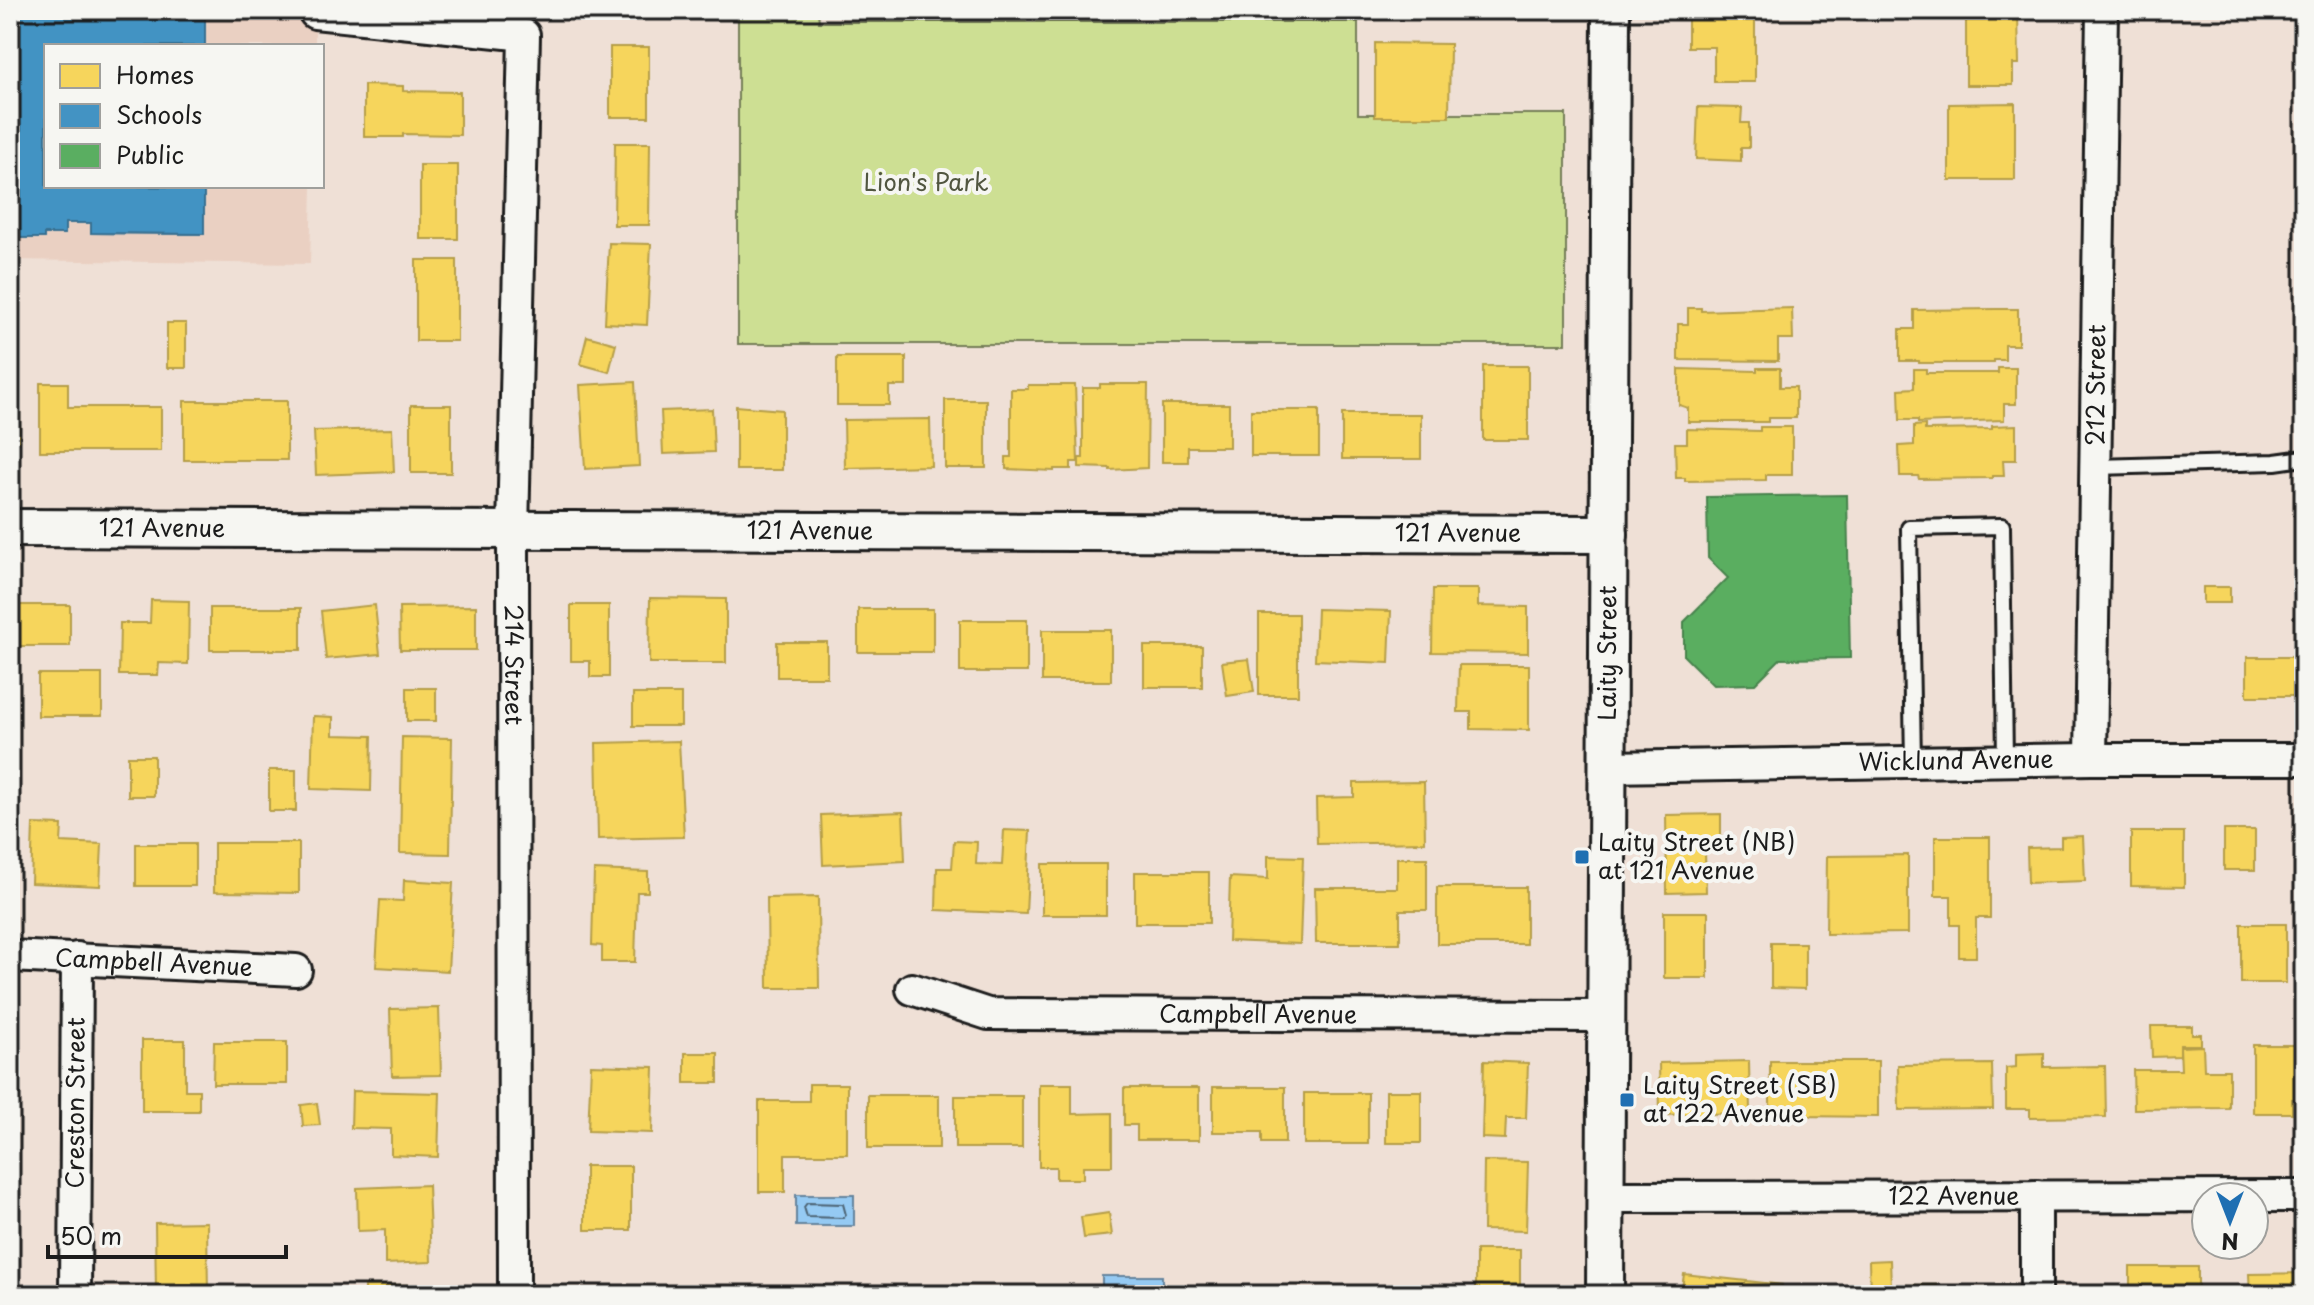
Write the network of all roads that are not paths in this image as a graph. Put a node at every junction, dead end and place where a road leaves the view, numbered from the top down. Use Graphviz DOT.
graph roads {
  1 [pos="1611,10"];
  2 [pos="2102,10"];
  3 [pos="315,13"];
  4 [pos="2304,458"];
  5 [pos="2097,467"];
  6 [pos="10,528"];
  7 [pos="513,532"];
  8 [pos="1609,534"];
  9 [pos="2091,759"];
  10 [pos="2304,759"];
  11 [pos="2005,761"];
  12 [pos="1913,762"];
  13 [pos="1608,767"];
  14 [pos="10,956"];
  15 [pos="77,958"];
  16 [pos="296,970"];
  17 [pos="912,989"];
  18 [pos="1606,1016"];
  19 [pos="2036,1196"];
  20 [pos="2304,1196"];
  21 [pos="1606,1197"];
  22 [pos="75,1295"];
  23 [pos="514,1295"];
  24 [pos="1605,1295"];
  25 [pos="2036,1295"];
  1 -- 8 [label="street, Laity Street"];
  2 -- 5 [label="street, 212 Street"];
  3 -- 7 [label="street, 214 Street"];
  4 -- 5 [label="lane"];
  5 -- 9 [label="street, 212 Street"];
  6 -- 7 [label="street, 121 Avenue"];
  7 -- 8 [label="street, 121 Avenue"];
  7 -- 23 [label="street, 214 Street"];
  8 -- 13 [label="street, Laity Street"];
  9 -- 10 [label="street, Wicklund Avenue"];
  9 -- 11 [label="street, Wicklund Avenue"];
  11 -- 12 [label="street, Wicklund Avenue"];
  11 -- 12 [label="lane"];
  12 -- 13 [label="street, Wicklund Avenue"];
  13 -- 18 [label="street, Laity Street"];
  14 -- 15 [label="street, Campbell Avenue"];
  15 -- 16 [label="street, Campbell Avenue"];
  15 -- 22 [label="street, Creston Street"];
  17 -- 18 [label="street, Campbell Avenue"];
  18 -- 21 [label="street, Laity Street"];
  19 -- 20 [label="street, 122 Avenue"];
  19 -- 21 [label="street, 122 Avenue"];
  19 -- 25 [label="street"];
  21 -- 24 [label="street, Laity Street"];
}
